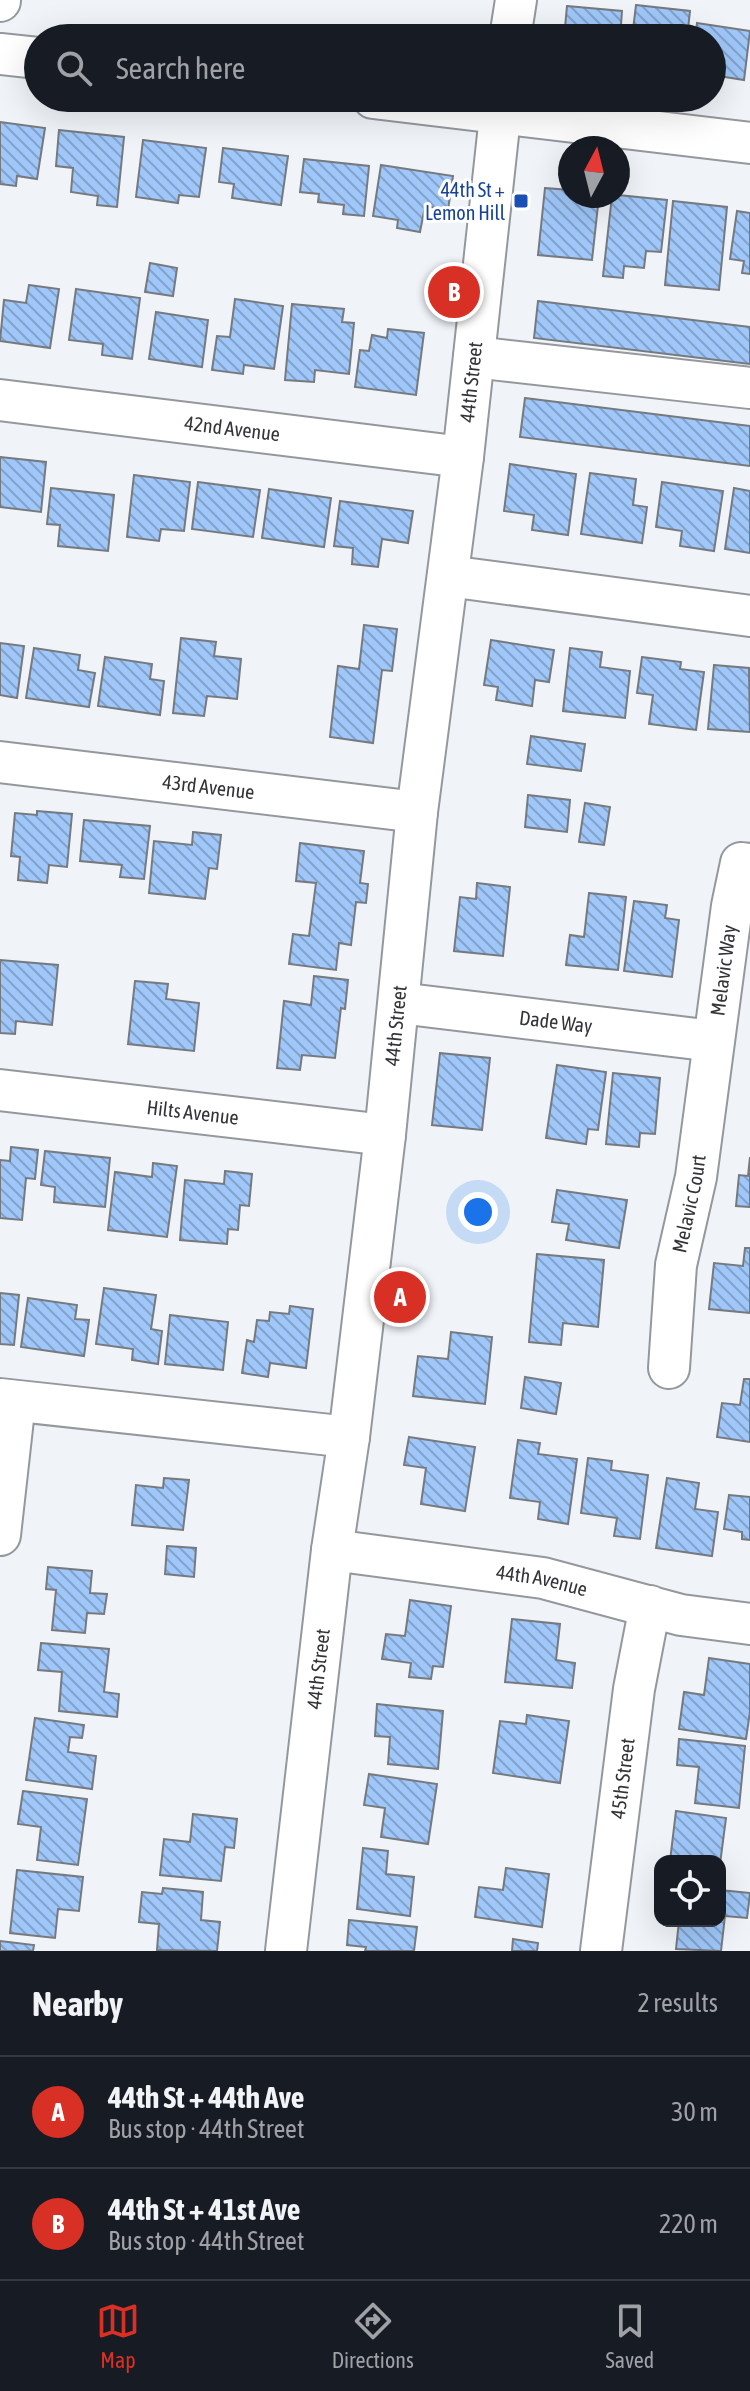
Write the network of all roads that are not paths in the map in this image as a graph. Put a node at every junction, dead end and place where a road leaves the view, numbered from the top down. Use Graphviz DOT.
graph roads {
  1 [pos="516,0"];
  2 [pos="512,24"];
  3 [pos="0,54"];
  4 [pos="24,57"];
  5 [pos="500,112"];
  6 [pos="541,112"];
  7 [pos="750,143"];
  8 [pos="474,357"];
  9 [pos="750,388"];
  10 [pos="0,400"];
  11 [pos="463,457"];
  12 [pos="448,576"];
  13 [pos="750,616"];
  14 [pos="0,762"];
  15 [pos="417,812"];
  16 [pos="750,864"];
  17 [pos="399,1003"];
  18 [pos="713,1041"];
  19 [pos="0,1090"];
  20 [pos="385,1135"];
  21 [pos="669,1368"];
  22 [pos="7,1400"];
  23 [pos="349,1437"];
  24 [pos="0,1535"];
  25 [pos="332,1550"];
  26 [pos="650,1606"];
  27 [pos="750,1624"];
  28 [pos="286,1951"];
  29 [pos="601,1951"];
  1 -- 2 [label="street"];
  3 -- 4 [label="street"];
  5 -- 8 [label="street, 44th Street"];
  6 -- 7 [label="street"];
  8 -- 9 [label="street"];
  8 -- 11 [label="street, 44th Street"];
  10 -- 11 [label="street, 42nd Avenue"];
  11 -- 12 [label="street, 44th Street"];
  12 -- 13 [label="street"];
  12 -- 15 [label="street, 44th Street"];
  14 -- 15 [label="street, 43rd Avenue"];
  15 -- 17 [label="street, 44th Street"];
  16 -- 18 [label="street, Melavic Way"];
  17 -- 18 [label="street, Dade Way"];
  17 -- 20 [label="street, 44th Street"];
  18 -- 21 [label="street, Melavic Court"];
  19 -- 20 [label="street, Hilts Avenue"];
  20 -- 23 [label="street, 44th Street"];
  22 -- 23 [label="street"];
  22 -- 24 [label="street"];
  23 -- 25 [label="street, 44th Street"];
  25 -- 26 [label="street, 44th Avenue"];
  25 -- 28 [label="street, 44th Street"];
  26 -- 27 [label="street, 44th Avenue"];
  26 -- 29 [label="street, 45th Street"];
}
